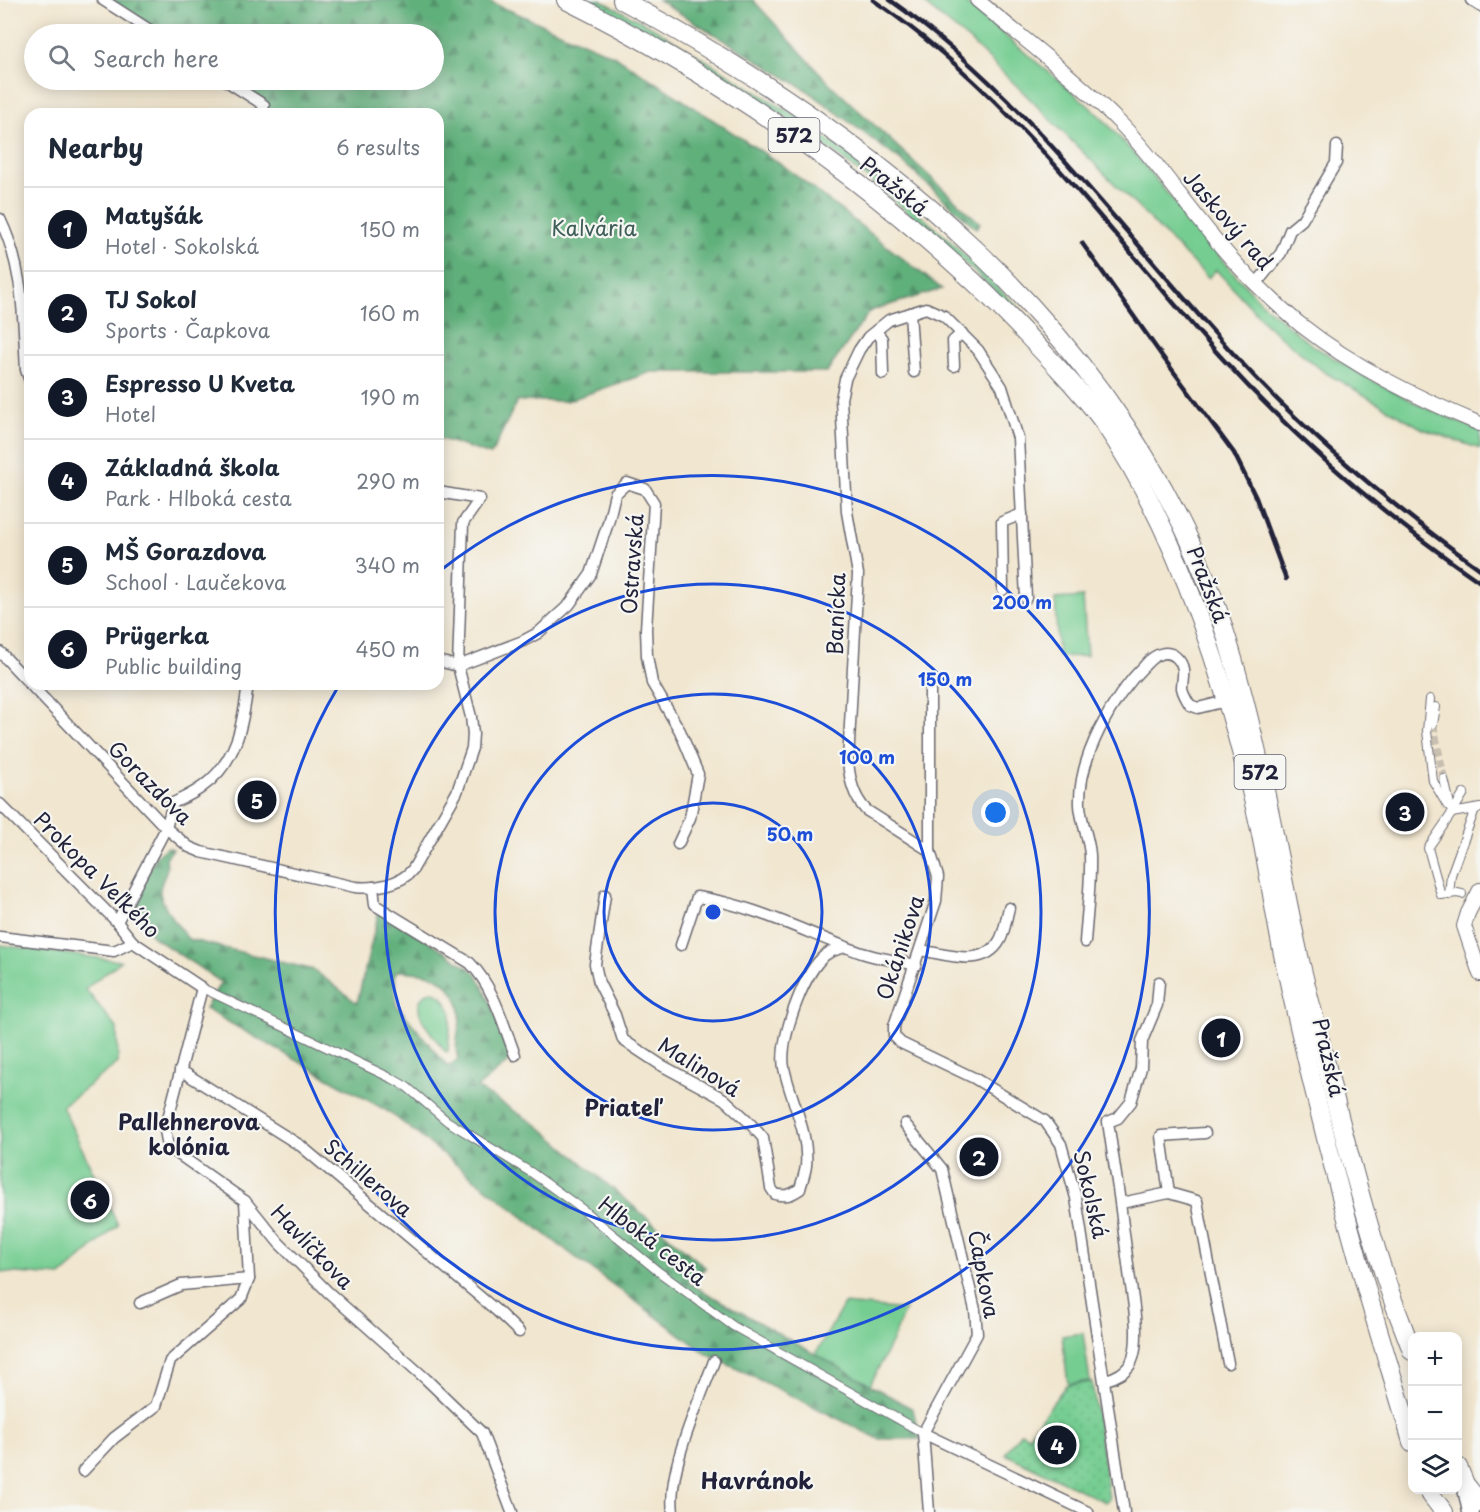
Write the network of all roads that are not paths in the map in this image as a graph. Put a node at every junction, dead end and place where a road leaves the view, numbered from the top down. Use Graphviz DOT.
graph roads {
  1 [pos="103,0"];
  2 [pos="566,0"];
  3 [pos="622,0"];
  4 [pos="977,0"];
  5 [pos="1471,0"];
  6 [pos="1480,6"];
  7 [pos="140,24"];
  8 [pos="241,90"];
  9 [pos="263,108"];
  10 [pos="1338,146"];
  11 [pos="0,219"];
  12 [pos="1256,284"];
  13 [pos="910,313"];
  14 [pos="24,323"];
  15 [pos="876,331"];
  16 [pos="962,333"];
  17 [pos="954,366"];
  18 [pos="914,372"];
  19 [pos="883,374"];
  20 [pos="1480,424"];
  21 [pos="444,493"];
  22 [pos="1022,514"];
  23 [pos="1003,590"];
  24 [pos="1026,598"];
  25 [pos="0,652"];
  26 [pos="444,662"];
  27 [pos="458,666"];
  28 [pos="24,678"];
  29 [pos="36,690"];
  30 [pos="247,690"];
  31 [pos="930,690"];
  32 [pos="1226,701"];
  33 [pos="1433,724"];
  34 [pos="1444,779"];
  35 [pos="1464,793"];
  36 [pos="0,804"];
  37 [pos="1478,809"];
  38 [pos="1452,813"];
  39 [pos="166,828"];
  40 [pos="678,844"];
  41 [pos="930,851"];
  42 [pos="373,887"];
  43 [pos="605,895"];
  44 [pos="1449,895"];
  45 [pos="1474,898"];
  46 [pos="1010,908"];
  47 [pos="117,922"];
  48 [pos="0,937"];
  49 [pos="133,942"];
  50 [pos="1085,942"];
  51 [pos="681,945"];
  52 [pos="846,947"];
  53 [pos="920,950"];
  54 [pos="916,965"];
  55 [pos="1480,974"];
  56 [pos="1159,982"];
  57 [pos="202,988"];
  58 [pos="515,1055"];
  59 [pos="180,1070"];
  60 [pos="957,1070"];
  61 [pos="905,1124"];
  62 [pos="1204,1133"];
  63 [pos="1169,1193"];
  64 [pos="245,1201"];
  65 [pos="1121,1203"];
  66 [pos="249,1279"];
  67 [pos="140,1302"];
  68 [pos="519,1332"];
  69 [pos="1408,1338"];
  70 [pos="714,1361"];
  71 [pos="1228,1362"];
  72 [pos="1105,1380"];
  73 [pos="923,1433"];
  74 [pos="1412,1440"];
  75 [pos="83,1471"];
  76 [pos="1462,1477"];
  77 [pos="1465,1484"];
  78 [pos="1432,1499"];
  79 [pos="1480,1503"];
  80 [pos="512,1512"];
  81 [pos="673,1512"];
  82 [pos="929,1512"];
  83 [pos="1088,1512"];
  84 [pos="1124,1512"];
  85 [pos="1444,1512"];
  86 [pos="1471,1512"];
  1 -- 7 [label="street"];
  2 -- 32 [label="main road, Pražská / 572"];
  3 -- 69 [label="main road, Pražská / 572"];
  4 -- 12 [label="street, Jaskový rad"];
  5 -- 6 [label="street"];
  8 -- 9 [label="street"];
  10 -- 12 [label="street"];
  11 -- 14 [label="street"];
  12 -- 20 [label="street, Jaskový rad"];
  13 -- 15 [label="street, Banícka"];
  13 -- 16 [label="street"];
  13 -- 18 [label="street"];
  15 -- 19 [label="street"];
  15 -- 41 [label="street, Banícka"];
  16 -- 17 [label="street"];
  16 -- 22 [label="street"];
  21 -- 27 [label="street"];
  22 -- 23 [label="street"];
  22 -- 24 [label="street"];
  25 -- 28 [label="street, Gorazdova"];
  26 -- 27 [label="street"];
  27 -- 40 [label="street, Ostravská"];
  27 -- 42 [label="street"];
  29 -- 39 [label="street, Gorazdova"];
  30 -- 39 [label="street"];
  31 -- 41 [label="street, Okánikova"];
  32 -- 50 [label="street"];
  32 -- 74 [label="main road, Pražská / 572"];
  33 -- 38 [label="street"];
  34 -- 38 [label="street"];
  35 -- 38 [label="street"];
  36 -- 47 [label="street, Prokopa Veľkého"];
  37 -- 38 [label="street"];
  37 -- 44 [label="street"];
  38 -- 44 [label="street"];
  39 -- 42 [label="street, Gorazdova"];
  39 -- 47 [label="street"];
  41 -- 53 [label="street, Okánikova"];
  42 -- 58 [label="street"];
  43 -- 52 [label="street, Malinová"];
  44 -- 45 [label="street"];
  45 -- 55 [label="street"];
  46 -- 53 [label="street"];
  47 -- 49 [label="street, Prokopa Veľkého"];
  48 -- 49 [label="street"];
  49 -- 57 [label="street, Prokopa Veľkého"];
  51 -- 52 [label="street"];
  52 -- 54 [label="street"];
  53 -- 54 [label="street, Okánikova"];
  54 -- 60 [label="street, Okánikova"];
  56 -- 65 [label="street, Sokolská"];
  57 -- 59 [label="street, Havlíčkova"];
  57 -- 73 [label="street, Hlboká cesta"];
  59 -- 64 [label="street, Havlíčkova"];
  59 -- 68 [label="street, Schillerova"];
  60 -- 72 [label="street, Sokolská"];
  61 -- 73 [label="street, Čapkova"];
  62 -- 63 [label="street"];
  63 -- 65 [label="street, Sokolská"];
  63 -- 71 [label="street"];
  64 -- 66 [label="street"];
  64 -- 80 [label="street, Havlíčkova"];
  65 -- 72 [label="street, Sokolská"];
  66 -- 67 [label="street"];
  66 -- 75 [label="street"];
  70 -- 81 [label="street"];
  72 -- 84 [label="street, Sokolská"];
  73 -- 82 [label="street"];
  73 -- 83 [label="street, Hlboká cesta"];
  76 -- 77 [label="main road"];
  77 -- 79 [label="main road"];
  77 -- 86 [label="main road"];
  78 -- 85 [label="main road"];
}
